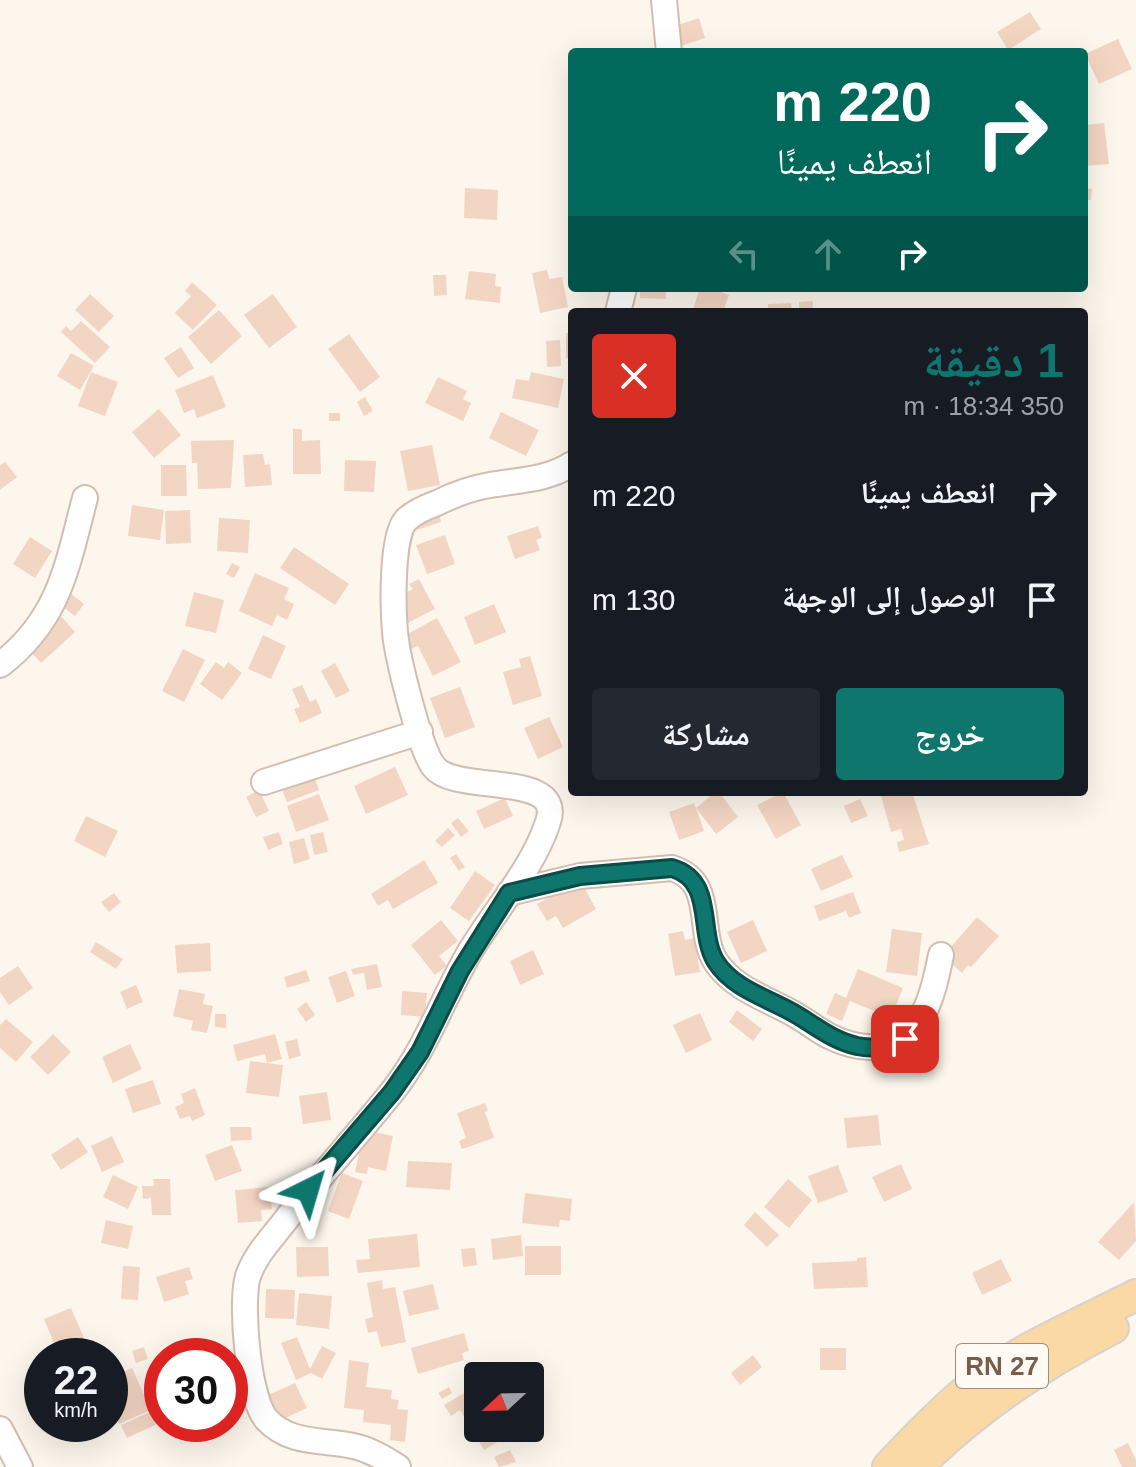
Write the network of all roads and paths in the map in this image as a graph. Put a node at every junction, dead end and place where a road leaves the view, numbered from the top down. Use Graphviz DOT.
graph roads {
  1 [pos="664,0"];
  2 [pos="669,48"];
  3 [pos="568,466"];
  4 [pos="85,498"];
  5 [pos="0,665"];
  6 [pos="420,732"];
  7 [pos="264,782"];
  8 [pos="509,893"];
  9 [pos="941,955"];
  10 [pos="1136,1295"];
  11 [pos="1136,1316"];
  12 [pos="0,1429"];
  13 [pos="20,1467"];
  14 [pos="398,1467"];
  15 [pos="888,1467"];
  16 [pos="917,1467"];
  1 -- 2 [label="street"];
  3 -- 6 [label="street"];
  4 -- 5 [label="street"];
  6 -- 7 [label="street"];
  6 -- 8 [label="street"];
  8 -- 9 [label="street"];
  8 -- 14 [label="street"];
  10 -- 15 [label="main road, RN 27"];
  11 -- 16 [label="main road, RN 27"];
  12 -- 13 [label="street"];
}
